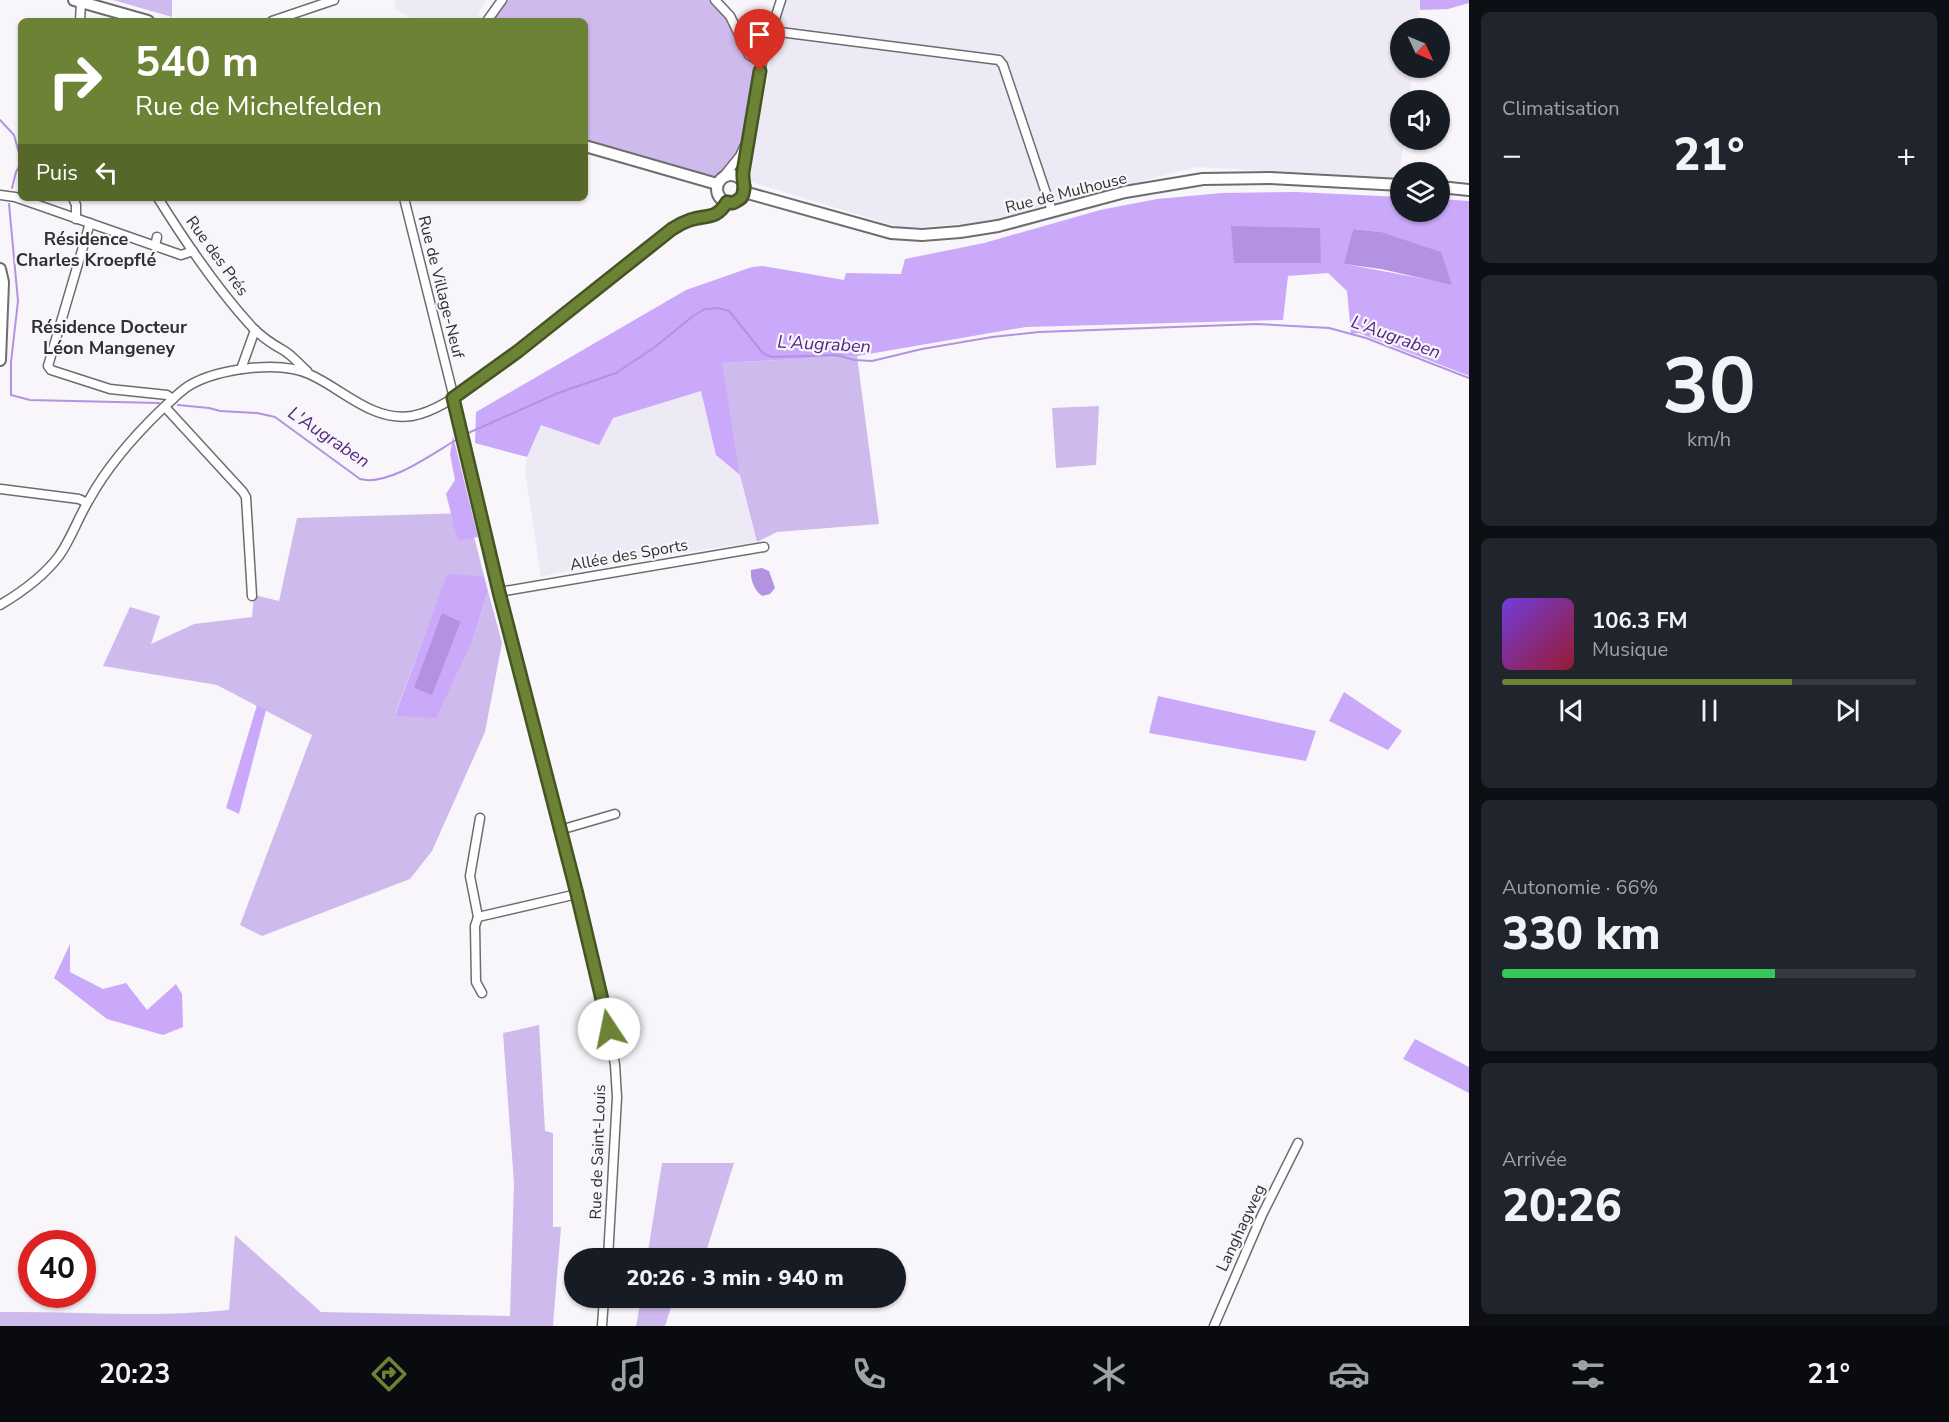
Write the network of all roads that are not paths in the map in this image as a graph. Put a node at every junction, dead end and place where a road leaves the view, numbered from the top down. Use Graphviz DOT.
graph roads {
  1 [pos="334,0"];
  2 [pos="502,0"];
  3 [pos="715,0"];
  4 [pos="781,0"];
  5 [pos="77,1"];
  6 [pos="80,18"];
  7 [pos="137,18"];
  8 [pos="281,18"];
  9 [pos="489,18"];
  10 [pos="772,31"];
  11 [pos="762,60"];
  12 [pos="748,139"];
  13 [pos="588,147"];
  14 [pos="742,180"];
  15 [pos="720,181"];
  16 [pos="1390,184"];
  17 [pos="1450,188"];
  18 [pos="1469,190"];
  19 [pos="744,192"];
  20 [pos="0,195"];
  21 [pos="18,198"];
  22 [pos="26,201"];
  23 [pos="74,201"];
  24 [pos="160,201"];
  25 [pos="405,201"];
  26 [pos="727,202"];
  27 [pos="1052,211"];
  28 [pos="76,219"];
  29 [pos="90,223"];
  30 [pos="193,251"];
  31 [pos="0,268"];
  32 [pos="255,330"];
  33 [pos="284,351"];
  34 [pos="0,360"];
  35 [pos="290,368"];
  36 [pos="241,369"];
  37 [pos="310,374"];
  38 [pos="453,398"];
  39 [pos="173,399"];
  40 [pos="165,407"];
  41 [pos="1,489"];
  42 [pos="87,503"];
  43 [pos="764,547"];
  44 [pos="499,592"];
  45 [pos="252,596"];
  46 [pos="0,605"];
  47 [pos="615,814"];
  48 [pos="480,818"];
  49 [pos="560,830"];
  50 [pos="577,894"];
  51 [pos="478,917"];
  52 [pos="482,993"];
  53 [pos="606,1011"];
  54 [pos="1298,1143"];
  55 [pos="609,1248"];
  56 [pos="603,1308"];
  57 [pos="602,1326"];
  58 [pos="1214,1326"];
  1 -- 8 [label="street"];
  2 -- 9 [label="street"];
  3 -- 11 [label="street"];
  4 -- 10 [label="street"];
  5 -- 6 [label="street"];
  5 -- 7 [label="main road"];
  10 -- 11 [label="street"];
  10 -- 27 [label="street"];
  11 -- 12 [label="street"];
  12 -- 14 [label="street"];
  12 -- 15 [label="street"];
  13 -- 15 [label="main road"];
  14 -- 15 [label="main road"];
  14 -- 19 [label="main road"];
  15 -- 26 [label="main road"];
  16 -- 27 [label="main road, Rue de Mulhouse"];
  17 -- 18 [label="main road"];
  19 -- 26 [label="main road"];
  19 -- 27 [label="main road, Rue de Mulhouse"];
  20 -- 21 [label="street"];
  22 -- 28 [label="street"];
  23 -- 28 [label="street"];
  24 -- 30 [label="street, Rue des Prés"];
  25 -- 38 [label="street, Rue de Village-Neuf"];
  26 -- 38 [label="street"];
  28 -- 29 [label="street"];
  29 -- 30 [label="street"];
  29 -- 39 [label="street"];
  30 -- 32 [label="street, Rue des Prés"];
  31 -- 34 [label="main road"];
  32 -- 33 [label="street, Rue des Prés"];
  32 -- 36 [label="street"];
  33 -- 35 [label="street"];
  33 -- 37 [label="street, Rue des Prés"];
  35 -- 36 [label="street"];
  35 -- 37 [label="street"];
  36 -- 39 [label="street"];
  37 -- 38 [label="street"];
  38 -- 44 [label="street, Rue de Village-Neuf"];
  39 -- 40 [label="street"];
  40 -- 42 [label="street"];
  40 -- 45 [label="street"];
  41 -- 42 [label="street"];
  42 -- 46 [label="street"];
  43 -- 44 [label="street, Allée des Sports"];
  44 -- 49 [label="street, Rue de Village-Neuf"];
  47 -- 49 [label="street"];
  48 -- 51 [label="street"];
  49 -- 50 [label="street, Rue de Village-Neuf"];
  50 -- 51 [label="street"];
  50 -- 53 [label="street, Rue de Village-Neuf"];
  51 -- 52 [label="street"];
  53 -- 55 [label="street, Rue de Saint-Louis"];
  54 -- 58 [label="street, Langhagweg"];
  56 -- 57 [label="street"];
}
